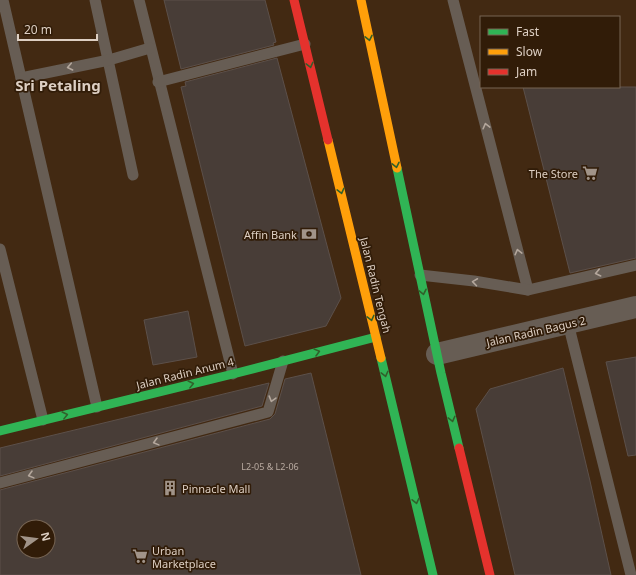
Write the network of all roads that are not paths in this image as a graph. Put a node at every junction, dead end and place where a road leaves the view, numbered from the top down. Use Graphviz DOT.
graph roads {
  1 [pos="3,0"];
  2 [pos="95,0"];
  3 [pos="139,0"];
  4 [pos="294,0"];
  5 [pos="361,0"];
  6 [pos="453,0"];
  7 [pos="305,44"];
  8 [pos="150,48"];
  9 [pos="109,60"];
  10 [pos="21,78"];
  11 [pos="158,82"];
  12 [pos="133,175"];
  13 [pos="0,249"];
  14 [pos="636,265"];
  15 [pos="420,275"];
  16 [pos="528,290"];
  17 [pos="636,307"];
  18 [pos="568,323"];
  19 [pos="376,337"];
  20 [pos="437,354"];
  21 [pos="283,361"];
  22 [pos="233,374"];
  23 [pos="97,407"];
  24 [pos="43,420"];
  25 [pos="0,431"];
  26 [pos="0,483"];
  27 [pos="434,575"];
  28 [pos="490,575"];
  29 [pos="631,575"];
  1 -- 10 [label="lane"];
  2 -- 9 [label="lane"];
  3 -- 8 [label="lane"];
  4 -- 7 [label="street, Jalan Radin Tengah"];
  5 -- 15 [label="street, one-way"];
  16 -- 6 [label="lane, one-way"];
  7 -- 11 [label="lane"];
  7 -- 19 [label="street, Jalan Radin Tengah, one-way"];
  8 -- 9 [label="lane"];
  8 -- 11 [label="lane"];
  9 -- 10 [label="lane, one-way"];
  9 -- 12 [label="lane"];
  10 -- 23 [label="lane"];
  11 -- 22 [label="lane"];
  13 -- 24 [label="lane"];
  14 -- 16 [label="lane, one-way"];
  16 -- 15 [label="lane, one-way"];
  15 -- 20 [label="street, one-way"];
  17 -- 18 [label="street, Jalan Radin Bagus 2"];
  18 -- 20 [label="street, Jalan Radin Bagus 2"];
  18 -- 29 [label="lane"];
  21 -- 19 [label="street, Jalan Radin Anum 4, one-way"];
  19 -- 27 [label="street, Jalan Radin Tengah, one-way"];
  20 -- 28 [label="street, one-way"];
  21 -- 22 [label="street, Jalan Radin Anum 4"];
  21 -- 26 [label="lane, one-way"];
  23 -- 22 [label="street, Jalan Radin Anum 4, one-way"];
  24 -- 23 [label="street, Jalan Radin Anum 4, one-way"];
  24 -- 25 [label="street, Jalan Radin Anum 4"];
}
